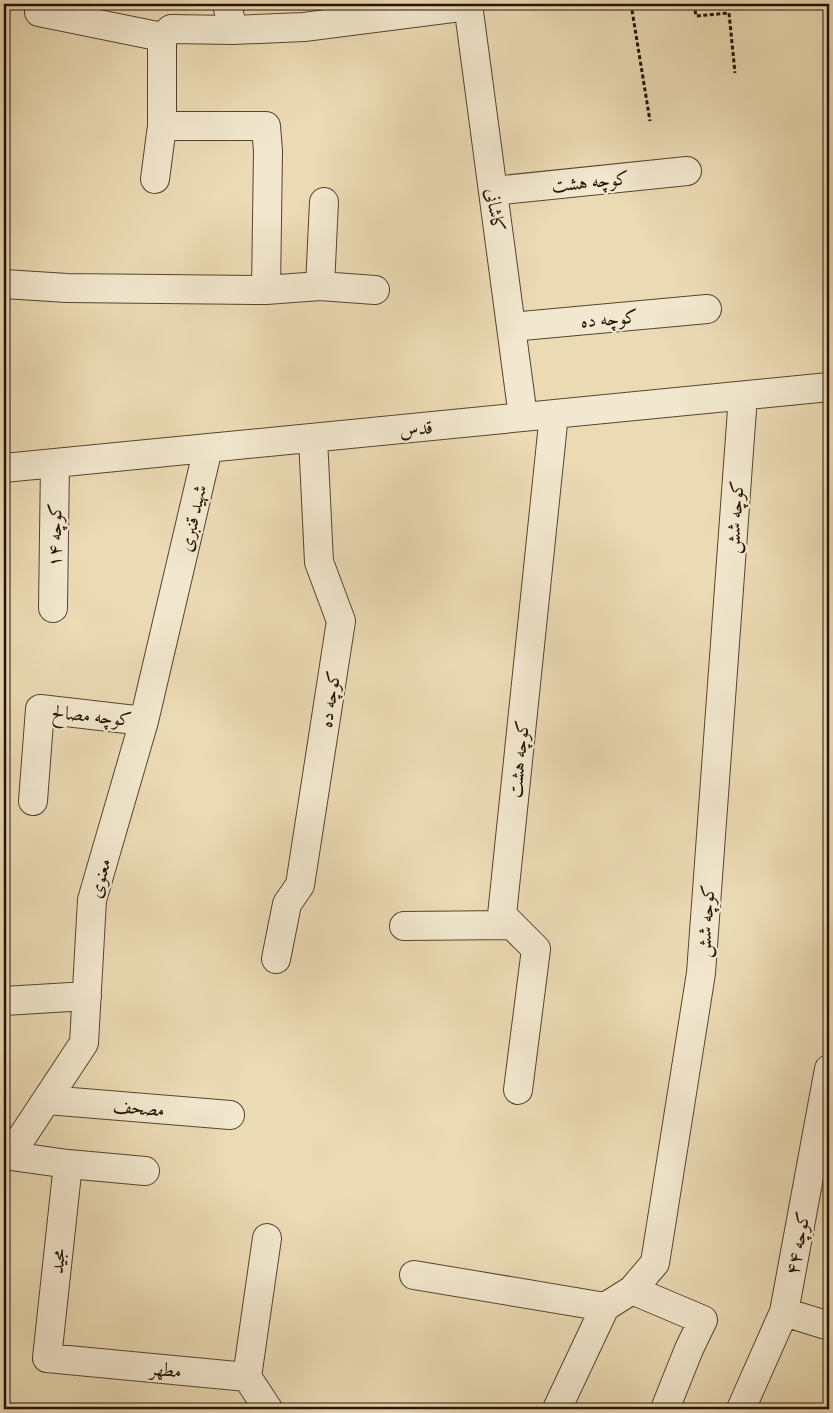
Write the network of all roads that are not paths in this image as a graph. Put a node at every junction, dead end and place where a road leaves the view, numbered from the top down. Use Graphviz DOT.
graph roads {
  1 [pos="40,4"];
  2 [pos="227,4"];
  3 [pos="468,5"];
  4 [pos="234,30"];
  5 [pos="162,37"];
  6 [pos="162,126"];
  7 [pos="687,171"];
  8 [pos="155,179"];
  9 [pos="493,191"];
  10 [pos="324,202"];
  11 [pos="4,284"];
  12 [pos="320,286"];
  13 [pos="266,290"];
  14 [pos="375,290"];
  15 [pos="707,309"];
  16 [pos="511,327"];
  17 [pos="829,387"];
  18 [pos="743,396"];
  19 [pos="554,414"];
  20 [pos="523,417"];
  21 [pos="313,438"];
  22 [pos="208,448"];
  23 [pos="55,463"];
  24 [pos="4,468"];
  25 [pos="176,588"];
  26 [pos="53,608"];
  27 [pos="144,721"];
  28 [pos="33,801"];
  29 [pos="512,925"];
  30 [pos="404,926"];
  31 [pos="276,959"];
  32 [pos="87,996"];
  33 [pos="4,1001"];
  34 [pos="829,1069"];
  35 [pos="518,1090"];
  36 [pos="47,1100"];
  37 [pos="230,1114"];
  38 [pos="4,1146"];
  39 [pos="4,1154"];
  40 [pos="68,1164"];
  41 [pos="145,1171"];
  42 [pos="267,1238"];
  43 [pos="414,1275"];
  44 [pos="632,1290"];
  45 [pos="605,1307"];
  46 [pos="784,1312"];
  47 [pos="829,1326"];
  48 [pos="47,1358"];
  49 [pos="247,1377"];
  50 [pos="268,1409"];
  51 [pos="557,1409"];
  52 [pos="665,1409"];
  53 [pos="741,1409"];
  1 -- 5 [label="street"];
  2 -- 4 [label="street"];
  3 -- 4 [label="street"];
  3 -- 9 [label="street, کاشانی"];
  4 -- 5 [label="street"];
  5 -- 6 [label="street"];
  6 -- 8 [label="street"];
  6 -- 13 [label="street"];
  7 -- 9 [label="street, کوچه هشت"];
  9 -- 16 [label="street, کاشانی"];
  10 -- 12 [label="street"];
  11 -- 13 [label="street"];
  12 -- 13 [label="street"];
  12 -- 14 [label="street"];
  15 -- 16 [label="street, کوچه ده"];
  16 -- 20 [label="street, کاشانی"];
  17 -- 18 [label="street, قدس"];
  18 -- 19 [label="street, قدس"];
  18 -- 44 [label="street, کوچه شش"];
  19 -- 20 [label="street, قدس"];
  19 -- 29 [label="street, کوچه هشت"];
  20 -- 21 [label="street, قدس"];
  21 -- 22 [label="street, قدس"];
  21 -- 31 [label="street, کوچه ده"];
  22 -- 23 [label="street, قدس"];
  22 -- 25 [label="street, شهید قنبری"];
  23 -- 24 [label="street, قدس"];
  23 -- 26 [label="street, کوچه ۱۴"];
  25 -- 27 [label="street, معنوی"];
  27 -- 28 [label="street, کوچه مصالح"];
  27 -- 32 [label="street, معنوی"];
  29 -- 30 [label="street"];
  29 -- 35 [label="street, کوچه هشت"];
  32 -- 33 [label="street"];
  32 -- 36 [label="street, معنوی"];
  34 -- 46 [label="street, کوچه ۴۴"];
  36 -- 37 [label="street, مصحف"];
  36 -- 38 [label="street, معنوی"];
  39 -- 40 [label="street"];
  40 -- 41 [label="street"];
  40 -- 48 [label="street, مجید"];
  42 -- 49 [label="street"];
  43 -- 45 [label="street"];
  44 -- 45 [label="street, کوچه شش"];
  44 -- 52 [label="street"];
  45 -- 51 [label="street"];
  46 -- 47 [label="street"];
  46 -- 53 [label="street, کوچه ۴۴"];
  48 -- 49 [label="street, مطهر"];
  49 -- 50 [label="street"];
}
